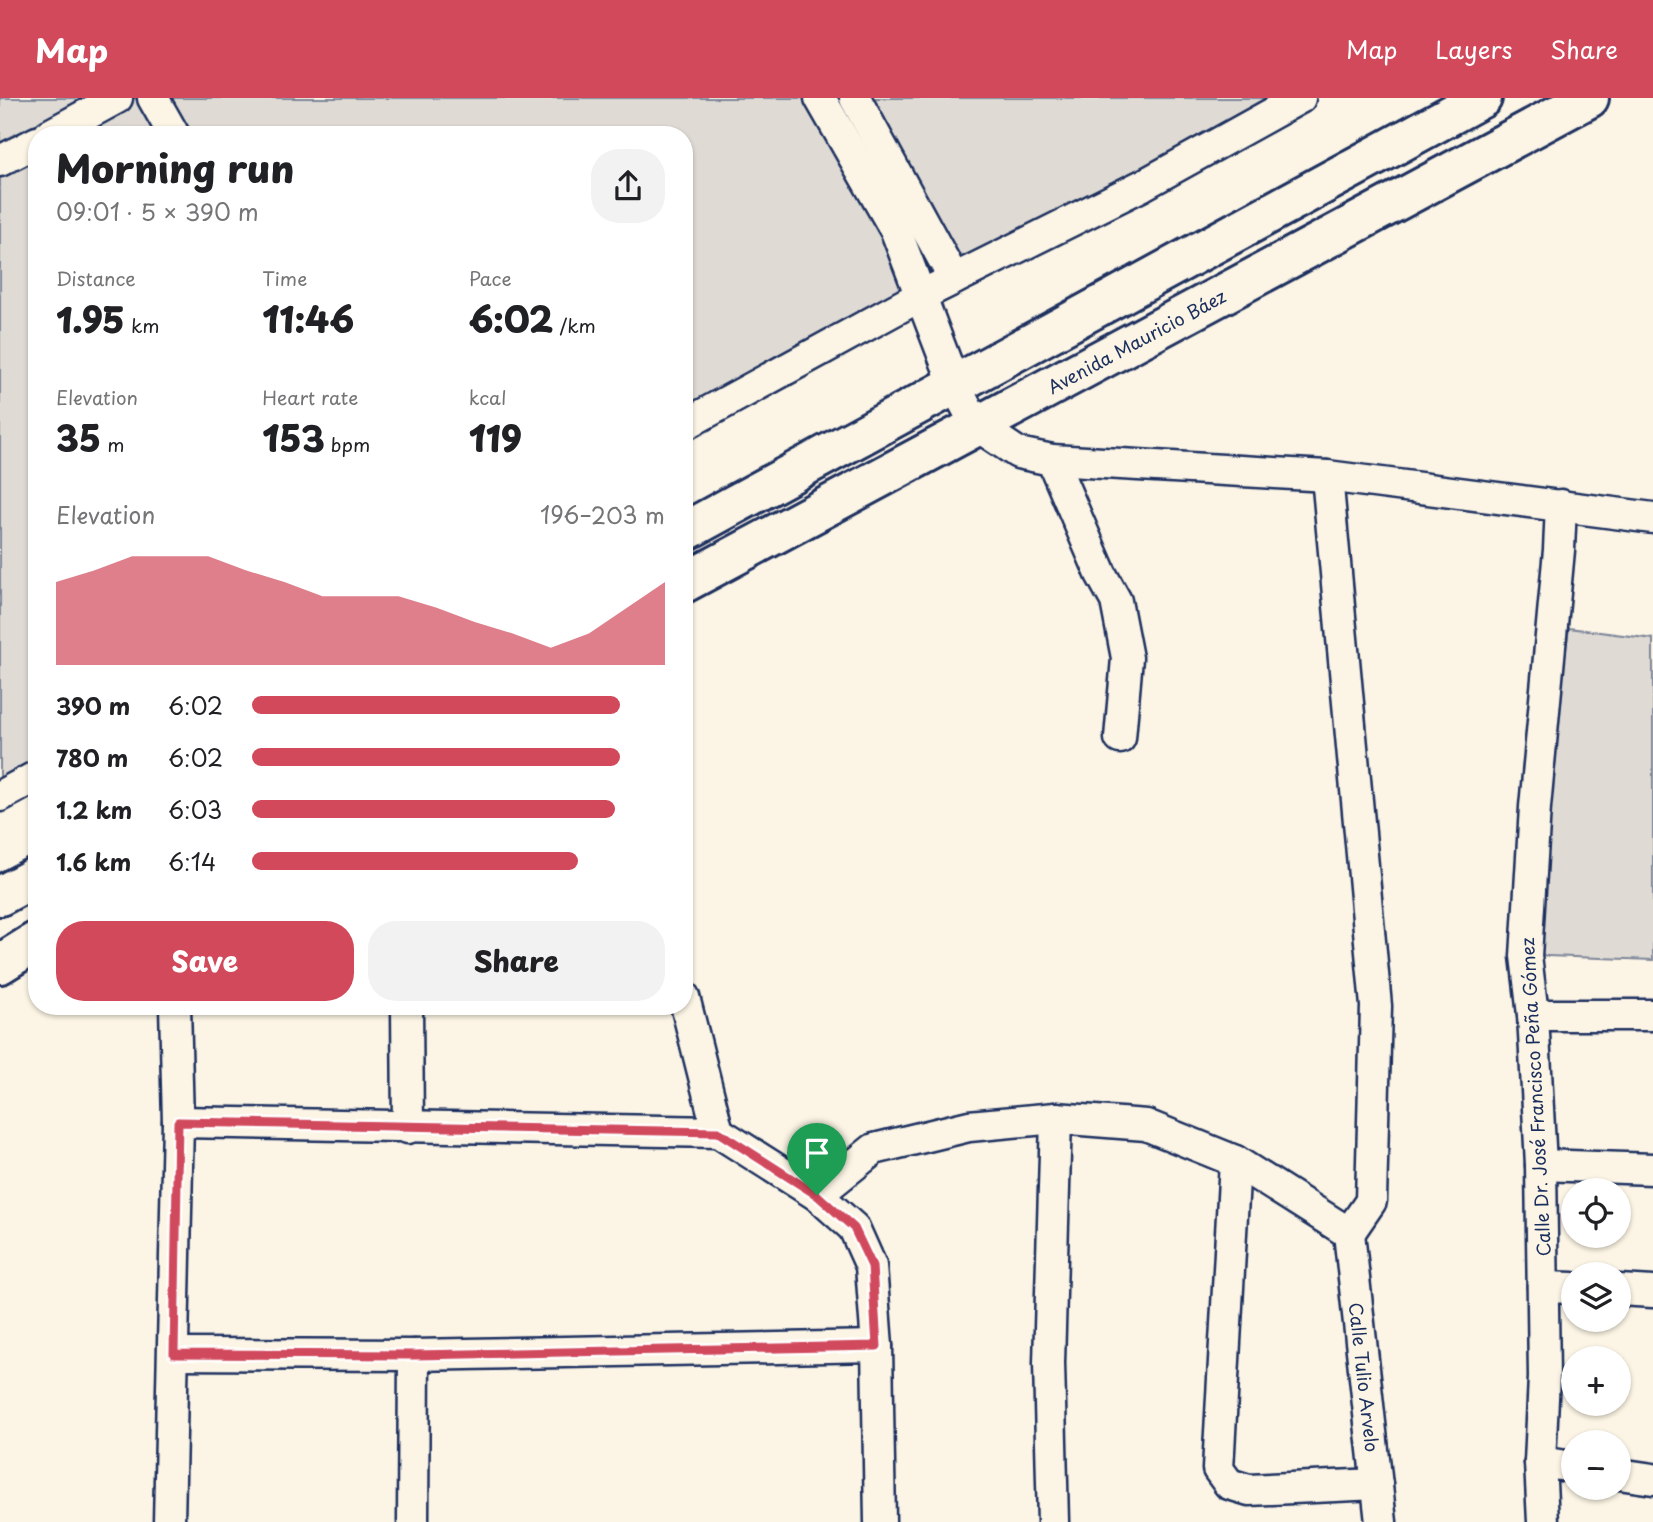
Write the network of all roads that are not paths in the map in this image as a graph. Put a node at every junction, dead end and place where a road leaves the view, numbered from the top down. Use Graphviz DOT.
graph roads {
  1 [pos="117,98"];
  2 [pos="153,98"];
  3 [pos="820,98"];
  4 [pos="855,98"];
  5 [pos="1300,98"];
  6 [pos="1482,98"];
  7 [pos="1589,98"];
  8 [pos="66,126"];
  9 [pos="169,126"];
  10 [pos="28,147"];
  11 [pos="0,162"];
  12 [pos="954,279"];
  13 [pos="922,295"];
  14 [pos="955,386"];
  15 [pos="693,420"];
  16 [pos="976,425"];
  17 [pos="1052,460"];
  18 [pos="1327,476"];
  19 [pos="1561,505"];
  20 [pos="1653,518"];
  21 [pos="693,527"];
  22 [pos="693,578"];
  23 [pos="1120,738"];
  24 [pos="28,781"];
  25 [pos="0,796"];
  26 [pos="28,881"];
  27 [pos="0,895"];
  28 [pos="28,947"];
  29 [pos="0,964"];
  30 [pos="175,1015"];
  31 [pos="407,1015"];
  32 [pos="689,1015"];
  33 [pos="1533,1015"];
  34 [pos="1653,1015"];
  35 [pos="1056,1118"];
  36 [pos="178,1122"];
  37 [pos="408,1128"];
  38 [pos="718,1132"];
  39 [pos="1236,1161"];
  40 [pos="1541,1165"];
  41 [pos="1653,1169"];
  42 [pos="817,1195"];
  43 [pos="1349,1233"];
  44 [pos="1543,1287"];
  45 [pos="1561,1288"];
  46 [pos="1631,1291"];
  47 [pos="1653,1292"];
  48 [pos="877,1346"];
  49 [pos="174,1354"];
  50 [pos="414,1355"];
  51 [pos="1540,1462"];
  52 [pos="1561,1465"];
  53 [pos="1631,1476"];
  54 [pos="1653,1479"];
  55 [pos="1377,1484"];
  56 [pos="169,1522"];
  57 [pos="413,1522"];
  58 [pos="880,1522"];
  59 [pos="1053,1522"];
  60 [pos="1381,1522"];
  61 [pos="1543,1522"];
  1 -- 8 [label="street"];
  2 -- 9 [label="street"];
  3 -- 13 [label="street"];
  4 -- 12 [label="street"];
  5 -- 12 [label="street"];
  6 -- 14 [label="main road"];
  7 -- 16 [label="main road, Avenida Mauricio Báez"];
  10 -- 11 [label="street"];
  12 -- 13 [label="street"];
  13 -- 14 [label="street"];
  13 -- 15 [label="street"];
  14 -- 16 [label="street"];
  14 -- 21 [label="main road"];
  16 -- 17 [label="street"];
  16 -- 22 [label="main road, Avenida Mauricio Báez"];
  17 -- 18 [label="street"];
  17 -- 23 [label="street"];
  18 -- 19 [label="street"];
  18 -- 43 [label="street"];
  19 -- 20 [label="street"];
  19 -- 33 [label="street, Calle Dr. José Francisco Peña Gómez"];
  24 -- 25 [label="street"];
  26 -- 27 [label="main road"];
  28 -- 29 [label="main road"];
  30 -- 36 [label="street"];
  31 -- 37 [label="street"];
  32 -- 38 [label="street"];
  33 -- 34 [label="street"];
  33 -- 40 [label="street, Calle Dr. José Francisco Peña Gómez"];
  35 -- 39 [label="street"];
  35 -- 42 [label="street"];
  35 -- 59 [label="street"];
  36 -- 37 [label="street"];
  36 -- 49 [label="street"];
  37 -- 38 [label="street"];
  38 -- 42 [label="street"];
  39 -- 43 [label="street"];
  39 -- 55 [label="street"];
  40 -- 41 [label="street"];
  40 -- 44 [label="street, Calle Dr. José Francisco Peña Gómez"];
  42 -- 48 [label="street"];
  43 -- 55 [label="street, Calle Tulio Arvelo"];
  44 -- 45 [label="street"];
  44 -- 51 [label="street, Calle Dr. José Francisco Peña Gómez"];
  46 -- 47 [label="street"];
  48 -- 50 [label="street"];
  48 -- 58 [label="street"];
  49 -- 50 [label="street"];
  49 -- 56 [label="street"];
  50 -- 57 [label="street"];
  51 -- 52 [label="street"];
  51 -- 61 [label="street, Calle Dr. José Francisco Peña Gómez"];
  53 -- 54 [label="street"];
  55 -- 60 [label="street, Calle Tulio Arvelo"];
}
